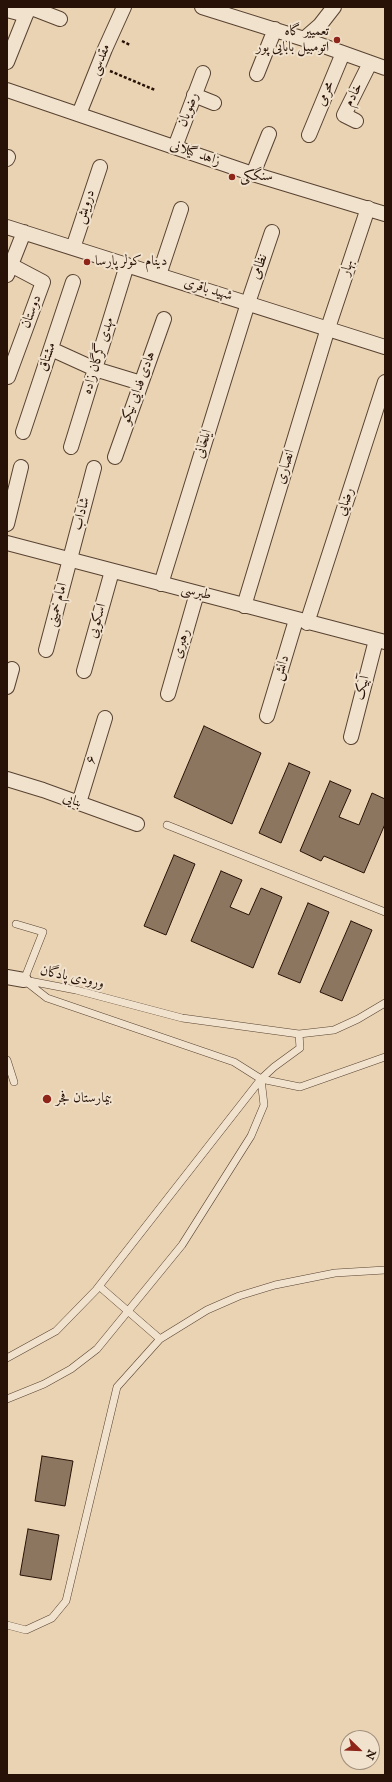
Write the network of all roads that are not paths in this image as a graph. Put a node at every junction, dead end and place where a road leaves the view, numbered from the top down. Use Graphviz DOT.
graph roads {
  1 [pos="124,7"];
  2 [pos="202,7"];
  3 [pos="334,7"];
  4 [pos="7,10"];
  5 [pos="28,10"];
  6 [pos="241,13"];
  7 [pos="60,19"];
  8 [pos="274,29"];
  9 [pos="304,38"];
  10 [pos="343,53"];
  11 [pos="7,62"];
  12 [pos="370,63"];
  13 [pos="385,68"];
  14 [pos="203,72"];
  15 [pos="257,74"];
  16 [pos="7,90"];
  17 [pos="194,95"];
  18 [pos="214,103"];
  19 [pos="79,114"];
  20 [pos="356,121"];
  21 [pos="269,134"];
  22 [pos="309,135"];
  23 [pos="175,147"];
  24 [pos="100,167"];
  25 [pos="253,174"];
  26 [pos="368,208"];
  27 [pos="181,209"];
  28 [pos="385,214"];
  29 [pos="7,227"];
  30 [pos="24,232"];
  31 [pos="272,232"];
  32 [pos="73,248"];
  33 [pos="127,265"];
  34 [pos="8,268"];
  35 [pos="159,275"];
  36 [pos="73,282"];
  37 [pos="248,303"];
  38 [pos="164,319"];
  39 [pos="328,328"];
  40 [pos="385,347"];
  41 [pos="51,349"];
  42 [pos="95,369"];
  43 [pos="8,376"];
  44 [pos="385,382"];
  45 [pos="141,383"];
  46 [pos="23,432"];
  47 [pos="71,447"];
  48 [pos="115,456"];
  49 [pos="21,467"];
  50 [pos="94,468"];
  51 [pos="7,524"];
  52 [pos="7,543"];
  53 [pos="69,560"];
  54 [pos="112,571"];
  55 [pos="161,584"];
  56 [pos="196,593"];
  57 [pos="244,606"];
  58 [pos="302,621"];
  59 [pos="380,641"];
  60 [pos="46,650"];
  61 [pos="12,669"];
  62 [pos="84,671"];
  63 [pos="7,687"];
  64 [pos="168,694"];
  65 [pos="267,716"];
  66 [pos="105,718"];
  67 [pos="351,737"];
  68 [pos="7,779"];
  69 [pos="79,803"];
  70 [pos="137,824"];
  71 [pos="168,825"];
  72 [pos="385,912"];
  73 [pos="16,924"];
  74 [pos="7,977"];
  75 [pos="24,980"];
  76 [pos="385,1003"];
  77 [pos="299,1034"];
  78 [pos="385,1057"];
  79 [pos="7,1060"];
  80 [pos="261,1079"];
  81 [pos="14,1082"];
  82 [pos="385,1270"];
  83 [pos="100,1286"];
  84 [pos="129,1311"];
  85 [pos="160,1339"];
  86 [pos="7,1358"];
  87 [pos="7,1399"];
  88 [pos="7,1625"];
  1 -- 19 [label="street, مقدسی"];
  2 -- 6 [label="street"];
  3 -- 9 [label="street"];
  4 -- 5 [label="street"];
  5 -- 7 [label="street"];
  5 -- 11 [label="street"];
  6 -- 8 [label="street"];
  8 -- 9 [label="street"];
  8 -- 15 [label="street"];
  9 -- 10 [label="street"];
  10 -- 12 [label="street"];
  10 -- 22 [label="street, محرمی"];
  12 -- 13 [label="street"];
  12 -- 20 [label="street, خادم"];
  14 -- 17 [label="street, رضویان"];
  16 -- 19 [label="street, زاهد گیلانی"];
  17 -- 18 [label="street"];
  17 -- 23 [label="street, رضویان"];
  19 -- 23 [label="street, زاهد گیلانی"];
  21 -- 25 [label="street"];
  23 -- 25 [label="street, زاهد گیلانی"];
  24 -- 32 [label="street, درویش"];
  25 -- 26 [label="street, زاهد گیلانی"];
  26 -- 28 [label="street, زاهد گیلانی"];
  26 -- 39 [label="street, بهار"];
  27 -- 35 [label="street"];
  29 -- 30 [label="street, شهید باقری"];
  30 -- 32 [label="street, شهید باقری"];
  30 -- 34 [label="street, دوستان"];
  31 -- 37 [label="street, نظامی"];
  32 -- 33 [label="street, شهید باقری"];
  33 -- 35 [label="street, شهید باقری"];
  33 -- 42 [label="street, مهدی گرگان زاده"];
  34 -- 43 [label="street, دوستان"];
  35 -- 37 [label="street, شهید باقری"];
  36 -- 41 [label="street, مشتاق"];
  37 -- 39 [label="street, شهید باقری"];
  37 -- 55 [label="street, ایلخانی"];
  38 -- 45 [label="street, هادی فدایی نیکو"];
  39 -- 40 [label="street, شهید باقری"];
  39 -- 57 [label="street, انصاری"];
  41 -- 42 [label="street"];
  41 -- 46 [label="street, مشتاق"];
  42 -- 45 [label="street"];
  42 -- 47 [label="street, مهدی گرگان زاده"];
  44 -- 58 [label="street, رضایی"];
  45 -- 48 [label="street, هادی فدایی نیکو"];
  49 -- 51 [label="street"];
  50 -- 53 [label="street, شاداب"];
  52 -- 53 [label="street, طبرسی"];
  53 -- 54 [label="street, طبرسی"];
  53 -- 60 [label="street, امام خمینی"];
  54 -- 55 [label="street, طبرسی"];
  54 -- 62 [label="street, اسکویی"];
  55 -- 56 [label="street, طبرسی"];
  56 -- 57 [label="street, طبرسی"];
  56 -- 64 [label="street, رهبری"];
  57 -- 58 [label="street, طبرسی"];
  58 -- 59 [label="street, طبرسی"];
  58 -- 65 [label="street, دانش"];
  59 -- 67 [label="street, آبیک"];
  61 -- 63 [label="street"];
  66 -- 69 [label="street, ۶"];
  68 -- 69 [label="street, بنایی"];
  69 -- 70 [label="street, بنایی"];
  71 -- 72 [label="lane"];
  73 -- 75 [label="lane"];
  74 -- 75 [label="street"];
  75 -- 77 [label="lane, ورودی پادگان"];
  75 -- 80 [label="lane, ورودی پادگان"];
  76 -- 77 [label="lane, ورودی پادگان"];
  77 -- 80 [label="lane"];
  78 -- 80 [label="lane"];
  79 -- 81 [label="lane"];
  80 -- 83 [label="lane"];
  80 -- 84 [label="lane"];
  82 -- 85 [label="lane"];
  83 -- 84 [label="lane"];
  83 -- 86 [label="lane"];
  84 -- 85 [label="lane"];
  84 -- 87 [label="lane"];
  85 -- 88 [label="lane"];
}
